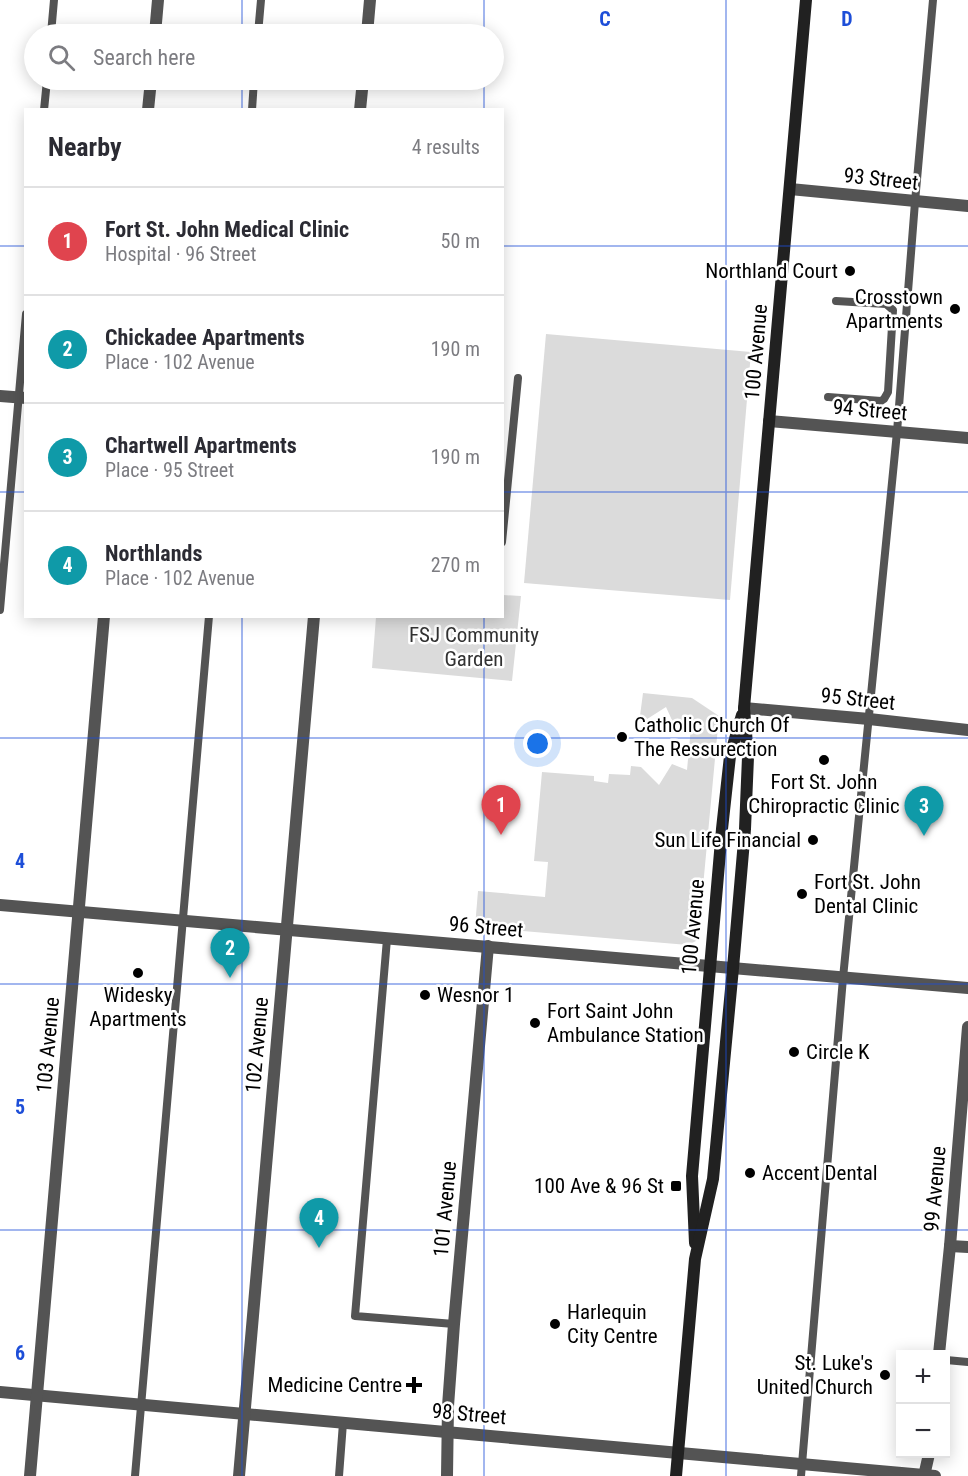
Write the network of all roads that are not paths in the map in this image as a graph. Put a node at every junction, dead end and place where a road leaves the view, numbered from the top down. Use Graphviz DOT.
graph roads {
  1 [pos="54,0"];
  2 [pos="158,0"];
  3 [pos="261,0"];
  4 [pos="370,0"];
  5 [pos="806,0"];
  6 [pos="933,0"];
  7 [pos="52,24"];
  8 [pos="156,24"];
  9 [pos="259,24"];
  10 [pos="368,24"];
  11 [pos="46,90"];
  12 [pos="150,90"];
  13 [pos="253,90"];
  14 [pos="362,90"];
  15 [pos="44,108"];
  16 [pos="148,108"];
  17 [pos="252,108"];
  18 [pos="360,108"];
  19 [pos="790,189"];
  20 [pos="915,202"];
  21 [pos="968,206"];
  22 [pos="836,300"];
  23 [pos="24,356"];
  24 [pos="518,378"];
  25 [pos="0,396"];
  26 [pos="828,397"];
  27 [pos="22,398"];
  28 [pos="769,421"];
  29 [pos="897,432"];
  30 [pos="968,438"];
  31 [pos="505,510"];
  32 [pos="0,610"];
  33 [pos="104,618"];
  34 [pos="209,618"];
  35 [pos="314,618"];
  36 [pos="744,708"];
  37 [pos="868,719"];
  38 [pos="968,730"];
  39 [pos="0,905"];
  40 [pos="78,911"];
  41 [pos="183,922"];
  42 [pos="286,930"];
  43 [pos="387,939"];
  44 [pos="488,946"];
  45 [pos="709,966"];
  46 [pos="733,968"];
  47 [pos="843,978"];
  48 [pos="968,988"];
  49 [pos="968,1027"];
  50 [pos="950,1245"];
  51 [pos="968,1247"];
  52 [pos="695,1259"];
  53 [pos="454,1324"];
  54 [pos="939,1350"];
  55 [pos="950,1360"];
  56 [pos="968,1362"];
  57 [pos="0,1392"];
  58 [pos="37,1396"];
  59 [pos="141,1406"];
  60 [pos="244,1415"];
  61 [pos="343,1423"];
  62 [pos="449,1432"];
  63 [pos="678,1452"];
  64 [pos="929,1458"];
  65 [pos="802,1470"];
  66 [pos="30,1476"];
  67 [pos="135,1476"];
  68 [pos="239,1476"];
  69 [pos="339,1476"];
  70 [pos="447,1476"];
  71 [pos="676,1476"];
  72 [pos="928,1476"];
  1 -- 7 [label="lane"];
  2 -- 8 [label="street"];
  3 -- 9 [label="lane"];
  4 -- 10 [label="street"];
  5 -- 19 [label="main road, 100 Avenue"];
  6 -- 20 [label="lane"];
  11 -- 15 [label="lane"];
  12 -- 16 [label="street"];
  13 -- 17 [label="lane"];
  14 -- 18 [label="street"];
  19 -- 20 [label="street, 93 Street"];
  19 -- 28 [label="main road, 100 Avenue"];
  20 -- 21 [label="street, 93 Street"];
  20 -- 29 [label="lane"];
  22 -- 26 [label="lane"];
  23 -- 27 [label="lane"];
  24 -- 31 [label="lane"];
  25 -- 27 [label="street"];
  27 -- 32 [label="lane"];
  28 -- 29 [label="street, 94 Street"];
  28 -- 36 [label="main road, 100 Avenue"];
  29 -- 30 [label="street, 94 Street"];
  29 -- 37 [label="lane"];
  33 -- 40 [label="street, 103 Avenue"];
  34 -- 41 [label="lane"];
  35 -- 42 [label="street, 102 Avenue"];
  36 -- 37 [label="street, 95 Street"];
  36 -- 45 [label="main road, 100 Avenue"];
  36 -- 46 [label="main road, 100 Avenue"];
  37 -- 38 [label="street, 95 Street"];
  37 -- 47 [label="lane"];
  39 -- 40 [label="street, 96 Street"];
  40 -- 41 [label="street, 96 Street"];
  40 -- 58 [label="street, 103 Avenue"];
  41 -- 42 [label="street, 96 Street"];
  41 -- 59 [label="lane"];
  42 -- 43 [label="street, 96 Street"];
  42 -- 60 [label="street, 102 Avenue"];
  43 -- 44 [label="street, 96 Street"];
  43 -- 53 [label="lane"];
  44 -- 45 [label="street, 96 Street"];
  44 -- 53 [label="street, 101 Avenue"];
  45 -- 46 [label="street, 96 Street"];
  45 -- 52 [label="main road, 100 Avenue"];
  46 -- 47 [label="street, 96 Street"];
  46 -- 52 [label="main road, 100 Avenue"];
  47 -- 48 [label="street, 96 Street"];
  47 -- 65 [label="lane"];
  49 -- 50 [label="street, 99 Avenue"];
  50 -- 51 [label="street"];
  50 -- 54 [label="street, 99 Avenue"];
  52 -- 63 [label="main road, 100 Avenue"];
  53 -- 62 [label="street, 101 Avenue"];
  55 -- 56 [label="lane"];
  57 -- 58 [label="street, 98 Street"];
  58 -- 59 [label="street, 98 Street"];
  58 -- 66 [label="street, 103 Avenue"];
  59 -- 60 [label="street, 98 Street"];
  59 -- 67 [label="lane"];
  60 -- 61 [label="street, 98 Street"];
  60 -- 68 [label="street, 102 Avenue"];
  61 -- 62 [label="street, 98 Street"];
  61 -- 69 [label="lane"];
  62 -- 63 [label="street, 98 Street"];
  62 -- 70 [label="street, 101 Avenue"];
  63 -- 65 [label="street, 98 Street"];
  63 -- 71 [label="main road, 100 Avenue"];
  64 -- 72 [label="street"];
  65 -- 72 [label="street, 98 Street"];
}
